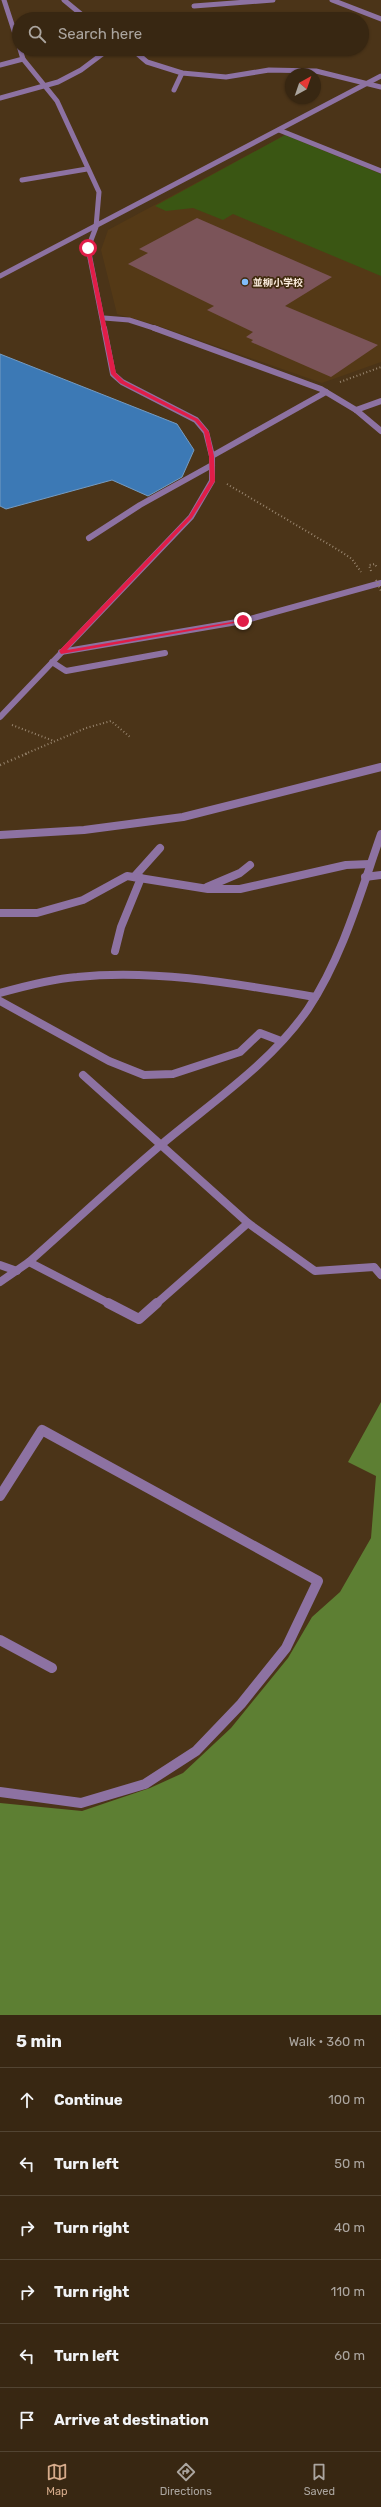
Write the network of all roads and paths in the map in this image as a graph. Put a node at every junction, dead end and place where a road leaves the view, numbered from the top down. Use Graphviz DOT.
graph roads {
  1 [pos="64,0"];
  2 [pos="273,0"];
  3 [pos="332,0"];
  4 [pos="3,2"];
  5 [pos="194,6"];
  6 [pos="79,12"];
  7 [pos="363,12"];
  8 [pos="369,14"];
  9 [pos="381,19"];
  10 [pos="12,27"];
  11 [pos="22,56"];
  12 [pos="100,56"];
  13 [pos="141,56"];
  14 [pos="23,59"];
  15 [pos="0,65"];
  16 [pos="182,73"];
  17 [pos="381,76"];
  18 [pos="367,83"];
  19 [pos="43,86"];
  20 [pos="381,87"];
  21 [pos="174,90"];
  22 [pos="0,98"];
  23 [pos="279,130"];
  24 [pos="87,169"];
  25 [pos="381,171"];
  26 [pos="22,180"];
  27 [pos="96,227"];
  28 [pos="0,276"];
  29 [pos="104,318"];
  30 [pos="381,367"];
  31 [pos="324,391"];
  32 [pos="381,400"];
  33 [pos="356,410"];
  34 [pos="381,431"];
  35 [pos="212,456"];
  36 [pos="212,465"];
  37 [pos="220,480"];
  38 [pos="89,538"];
  39 [pos="363,575"];
  40 [pos="378,582"];
  41 [pos="381,591"];
  42 [pos="61,652"];
  43 [pos="165,653"];
  44 [pos="52,662"];
  45 [pos="0,717"];
  46 [pos="6,722"];
  47 [pos="130,738"];
  48 [pos="55,742"];
  49 [pos="0,765"];
  50 [pos="381,767"];
  51 [pos="381,834"];
  52 [pos="0,835"];
  53 [pos="160,848"];
  54 [pos="370,864"];
  55 [pos="250,865"];
  56 [pos="381,875"];
  57 [pos="365,877"];
  58 [pos="138,878"];
  59 [pos="204,888"];
  60 [pos="0,913"];
  61 [pos="115,951"];
  62 [pos="0,993"];
  63 [pos="315,997"];
  64 [pos="0,1001"];
  65 [pos="282,1041"];
  66 [pos="83,1075"];
  67 [pos="161,1145"];
  68 [pos="248,1223"];
  69 [pos="29,1262"];
  70 [pos="0,1265"];
  71 [pos="17,1271"];
  72 [pos="381,1276"];
  73 [pos="0,1282"];
  74 [pos="0,1496"];
  75 [pos="0,1640"];
  76 [pos="52,1668"];
  77 [pos="0,1792"];
  1 -- 6 [label="street"];
  2 -- 5 [label="street"];
  3 -- 7 [label="street"];
  4 -- 10 [label="street"];
  8 -- 9 [label="street"];
  11 -- 14 [label="street"];
  12 -- 19 [label="street"];
  13 -- 16 [label="street"];
  14 -- 15 [label="street"];
  14 -- 19 [label="street"];
  16 -- 18 [label="street"];
  16 -- 21 [label="street"];
  17 -- 18 [label="street"];
  18 -- 20 [label="street"];
  18 -- 23 [label="street"];
  19 -- 22 [label="street"];
  19 -- 24 [label="street"];
  23 -- 25 [label="street"];
  23 -- 27 [label="street"];
  24 -- 26 [label="street"];
  24 -- 27 [label="street"];
  27 -- 28 [label="street"];
  27 -- 29 [label="street"];
  29 -- 31 [label="street"];
  29 -- 35 [label="street"];
  30 -- 31 [label="path"];
  31 -- 33 [label="street"];
  31 -- 35 [label="street"];
  32 -- 33 [label="street"];
  33 -- 34 [label="street"];
  35 -- 36 [label="street"];
  36 -- 38 [label="street"];
  36 -- 42 [label="street"];
  37 -- 39 [label="path"];
  40 -- 41 [label="path, bridge"];
  40 -- 42 [label="street"];
  42 -- 44 [label="street"];
  43 -- 44 [label="street"];
  44 -- 45 [label="street"];
  46 -- 48 [label="path"];
  47 -- 48 [label="path"];
  48 -- 49 [label="path"];
  50 -- 52 [label="street"];
  51 -- 54 [label="street"];
  53 -- 58 [label="street"];
  54 -- 57 [label="street"];
  54 -- 59 [label="street"];
  55 -- 59 [label="street"];
  56 -- 57 [label="street"];
  57 -- 63 [label="street"];
  58 -- 59 [label="street"];
  58 -- 60 [label="street"];
  58 -- 61 [label="street"];
  62 -- 63 [label="street"];
  63 -- 65 [label="street"];
  64 -- 65 [label="street"];
  65 -- 67 [label="street"];
  66 -- 67 [label="street"];
  67 -- 68 [label="street"];
  67 -- 69 [label="street"];
  68 -- 69 [label="street"];
  68 -- 72 [label="street"];
  69 -- 71 [label="street"];
  70 -- 71 [label="street"];
  71 -- 73 [label="street"];
  74 -- 77 [label="street"];
  75 -- 76 [label="street"];
}
